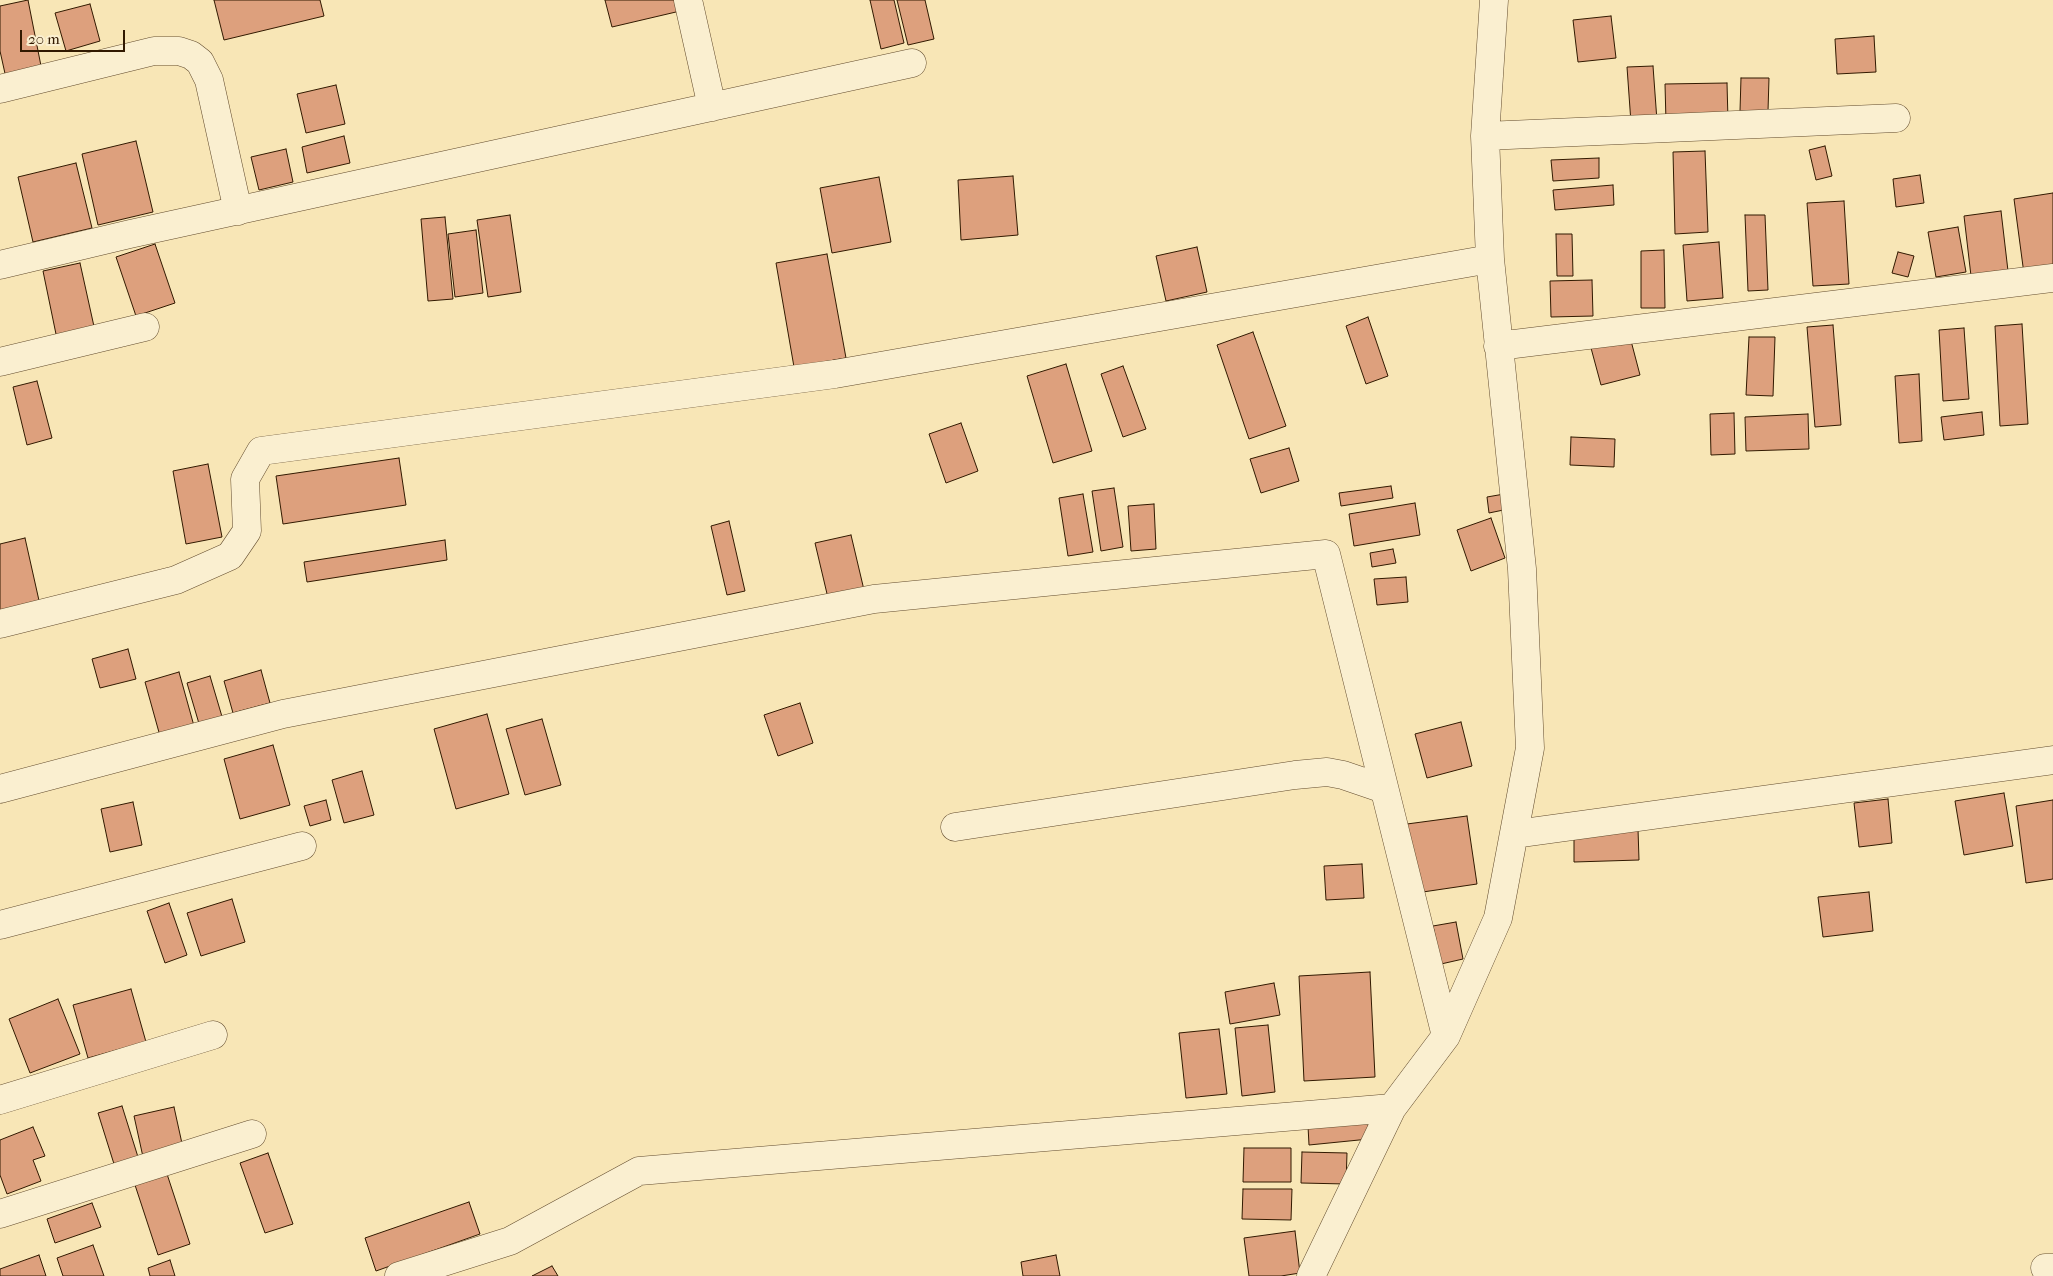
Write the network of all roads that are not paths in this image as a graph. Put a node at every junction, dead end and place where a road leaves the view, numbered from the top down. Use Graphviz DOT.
graph roads {
  1 [pos="688,0"];
  2 [pos="1494,0"];
  3 [pos="912,63"];
  4 [pos="0,89"];
  5 [pos="712,107"];
  6 [pos="1896,118"];
  7 [pos="1485,136"];
  8 [pos="238,211"];
  9 [pos="1490,259"];
  10 [pos="0,265"];
  11 [pos="2053,278"];
  12 [pos="146,327"];
  13 [pos="1498,346"];
  14 [pos="0,362"];
  15 [pos="0,624"];
  16 [pos="2053,760"];
  17 [pos="0,789"];
  18 [pos="1384,789"];
  19 [pos="955,827"];
  20 [pos="1515,834"];
  21 [pos="302,846"];
  22 [pos="0,925"];
  23 [pos="213,1035"];
  24 [pos="1446,1036"];
  25 [pos="0,1100"];
  26 [pos="1392,1108"];
  27 [pos="252,1134"];
  28 [pos="0,1214"];
  29 [pos="399,1276"];
  30 [pos="1311,1276"];
  1 -- 5 [label="street"];
  2 -- 7 [label="street"];
  3 -- 5 [label="street"];
  4 -- 8 [label="street"];
  5 -- 8 [label="street"];
  6 -- 7 [label="street"];
  7 -- 9 [label="street"];
  8 -- 10 [label="street"];
  9 -- 13 [label="street"];
  9 -- 15 [label="street"];
  11 -- 13 [label="street"];
  12 -- 14 [label="street"];
  13 -- 20 [label="street"];
  16 -- 20 [label="street"];
  17 -- 18 [label="street"];
  18 -- 19 [label="street"];
  18 -- 24 [label="street"];
  20 -- 24 [label="street"];
  21 -- 22 [label="street"];
  23 -- 25 [label="street"];
  24 -- 26 [label="street"];
  26 -- 29 [label="street"];
  26 -- 30 [label="street"];
  27 -- 28 [label="street"];
}
